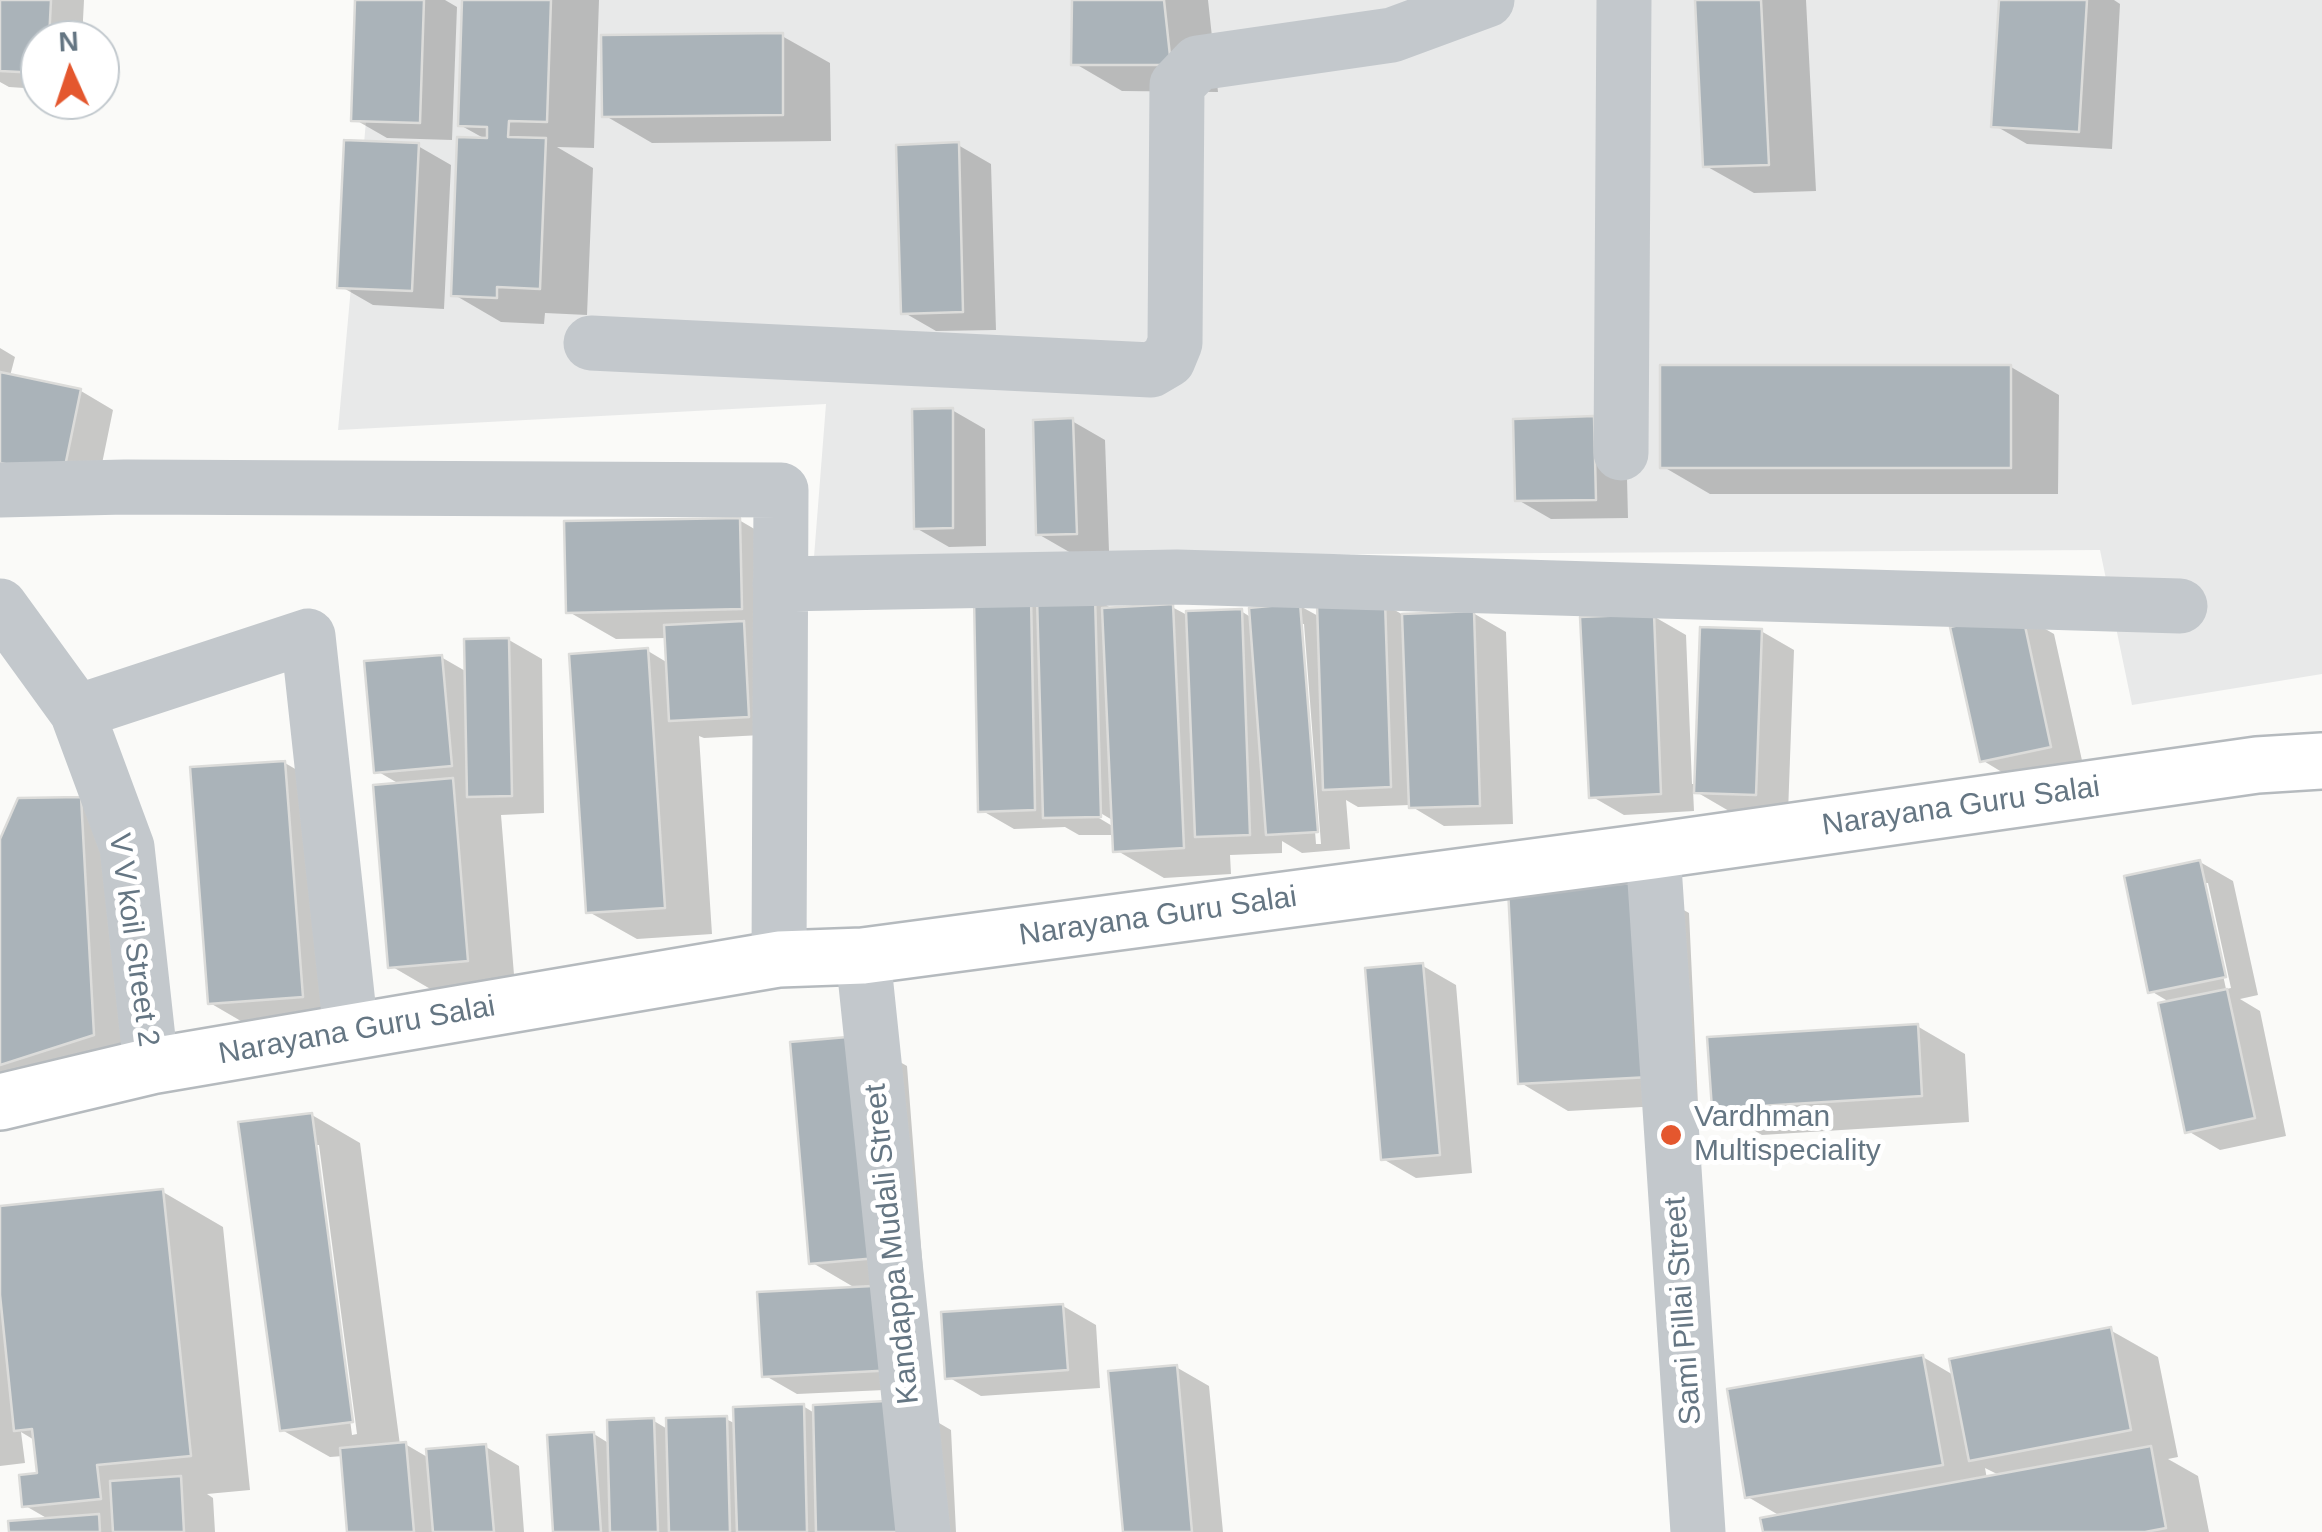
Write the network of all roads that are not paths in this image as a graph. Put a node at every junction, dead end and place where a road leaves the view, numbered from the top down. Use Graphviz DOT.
graph roads {
  1 [pos="1487,0"];
  2 [pos="1624,0"];
  3 [pos="591,343"];
  4 [pos="1620,453"];
  5 [pos="0,490"];
  6 [pos="780,584"];
  7 [pos="2180,606"];
  8 [pos="7,643"];
  9 [pos="77,712"];
  10 [pos="2322,761"];
  11 [pos="1653,851"];
  12 [pos="864,956"];
  13 [pos="779,960"];
  14 [pos="351,1032"];
  15 [pos="151,1066"];
  16 [pos="0,1102"];
  17 [pos="923,1532"];
  18 [pos="1698,1532"];
  1 -- 3 [label="street"];
  2 -- 4 [label="street"];
  5 -- 6 [label="street"];
  6 -- 7 [label="street"];
  6 -- 13 [label="street"];
  8 -- 9 [label="street, V V koil Street 2"];
  9 -- 14 [label="street"];
  9 -- 15 [label="street, V V koil Street 2"];
  10 -- 11 [label="main road, Narayana Guru Salai"];
  11 -- 12 [label="main road, Narayana Guru Salai"];
  11 -- 18 [label="street, Sami Pillai Street"];
  12 -- 13 [label="main road, Narayana Guru Salai"];
  12 -- 17 [label="street, Kandappa Mudali Street"];
  13 -- 14 [label="main road, Narayana Guru Salai"];
  14 -- 15 [label="main road, Narayana Guru Salai"];
  15 -- 16 [label="main road, Narayana Guru Salai"];
}
